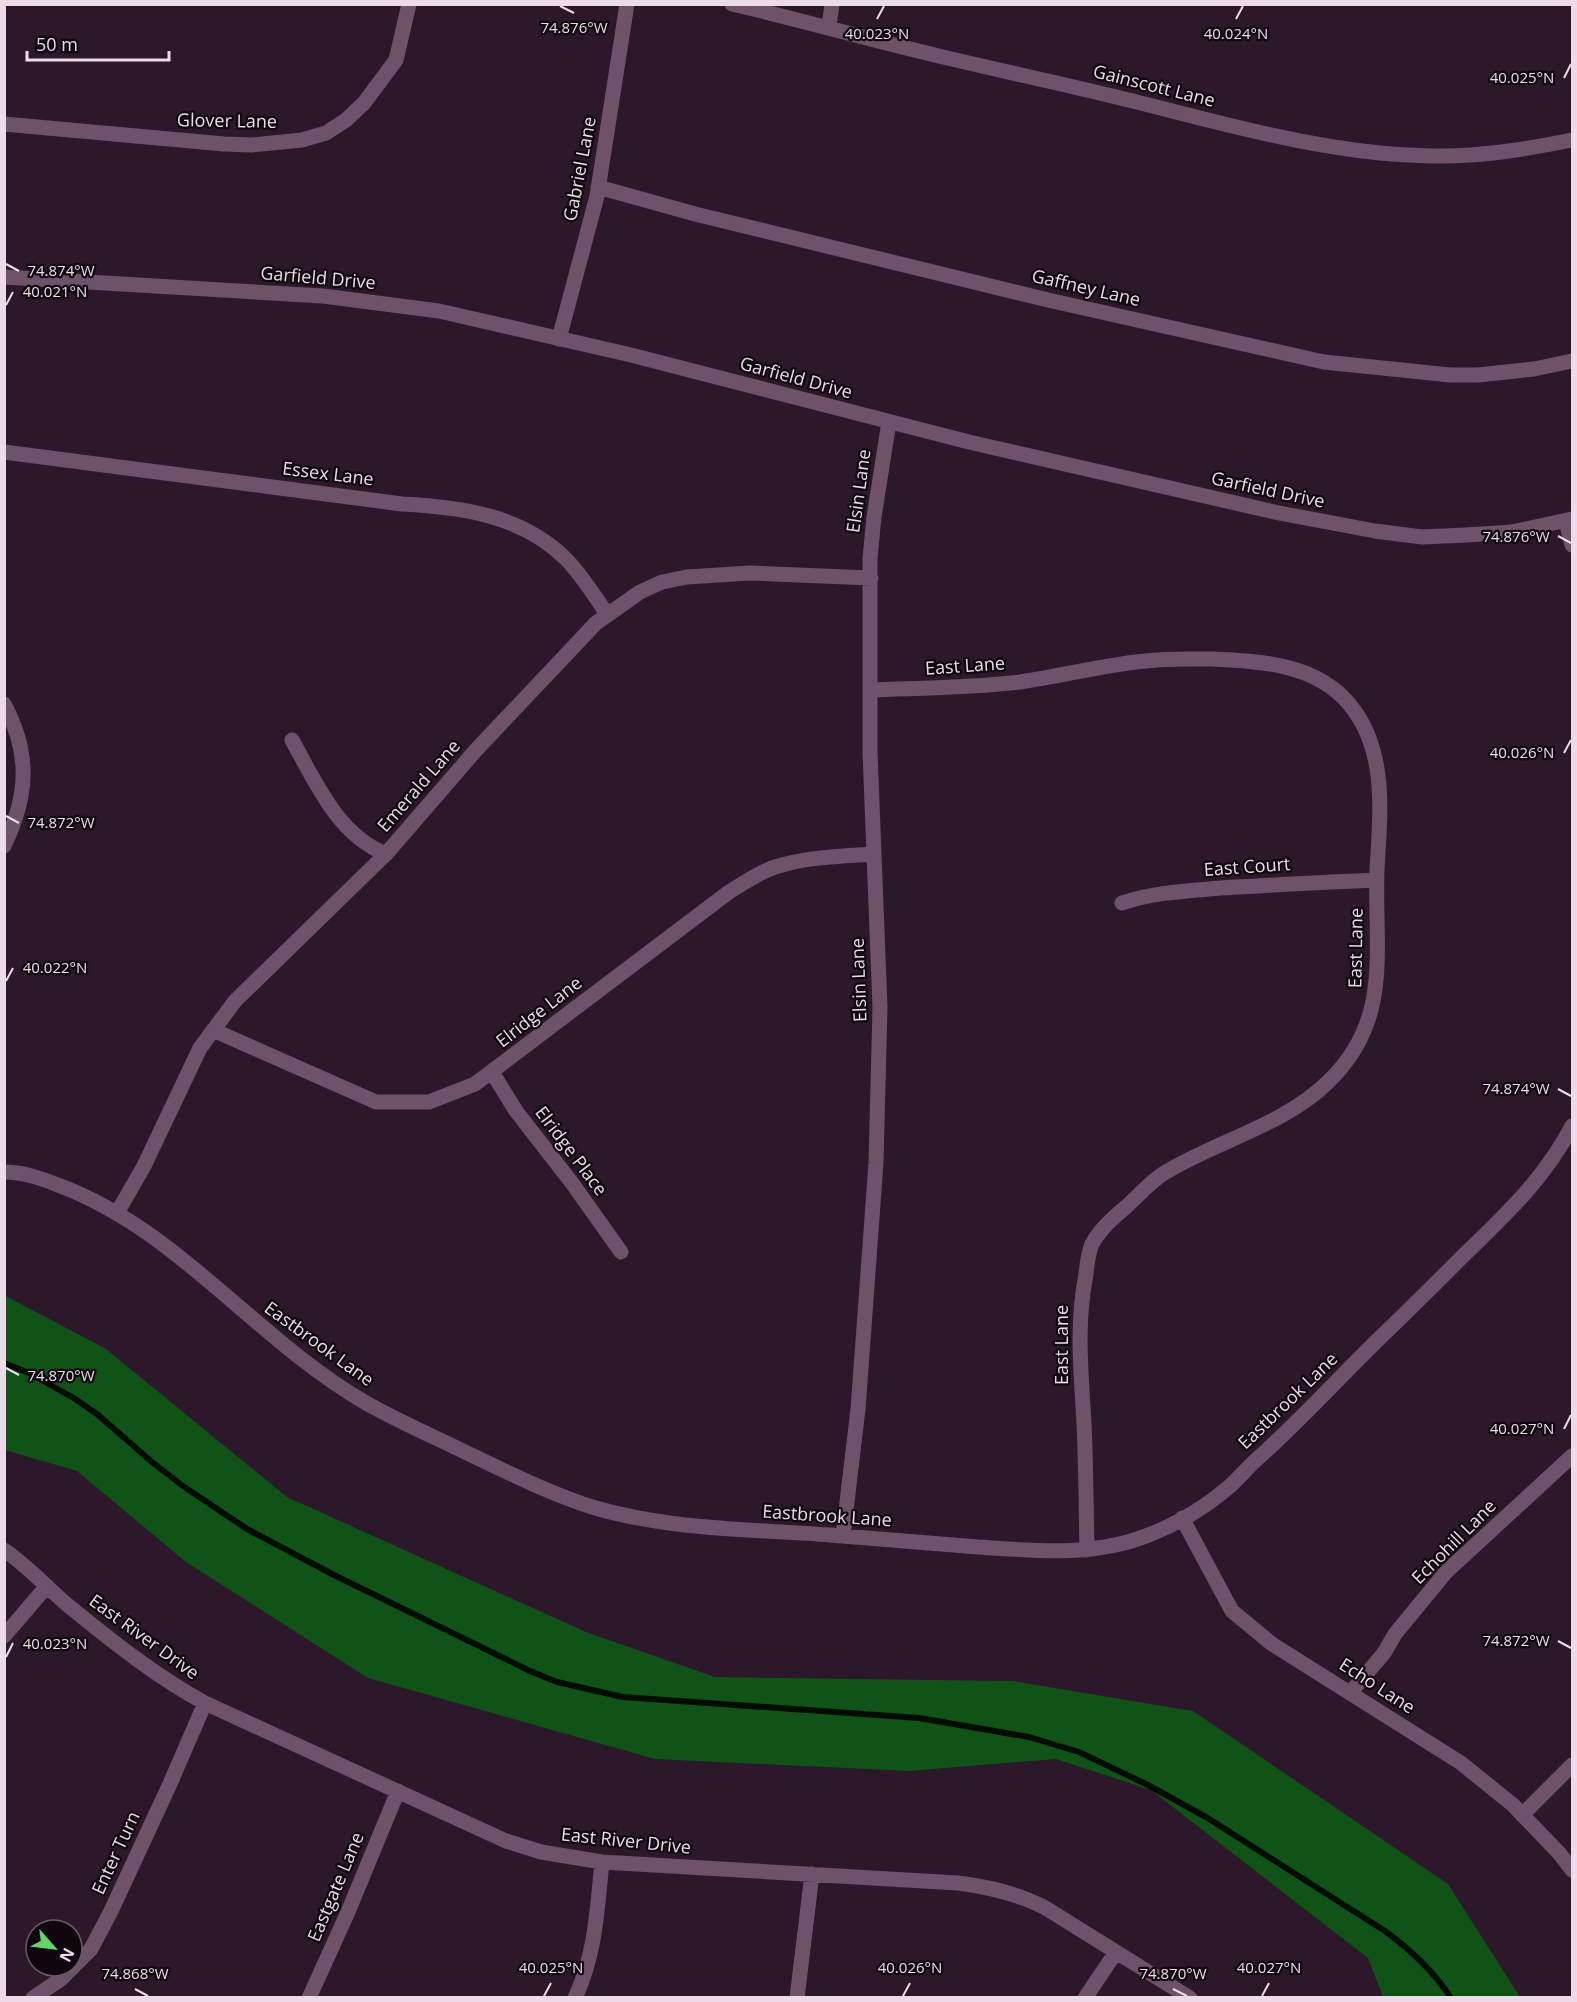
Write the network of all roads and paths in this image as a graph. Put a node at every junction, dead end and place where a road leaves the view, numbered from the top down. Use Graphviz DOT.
graph roads {
  1 [pos="409,4"];
  2 [pos="627,4"];
  3 [pos="732,4"];
  4 [pos="832,4"];
  5 [pos="829,27"];
  6 [pos="4,124"];
  7 [pos="1572,140"];
  8 [pos="598,187"];
  9 [pos="4,277"];
  10 [pos="559,339"];
  11 [pos="1572,361"];
  12 [pos="889,422"];
  13 [pos="4,452"];
  14 [pos="1569,520"];
  15 [pos="1572,545"];
  16 [pos="871,578"];
  17 [pos="607,614"];
  18 [pos="870,690"];
  19 [pos="4,704"];
  20 [pos="292,741"];
  21 [pos="4,846"];
  22 [pos="386,854"];
  23 [pos="874,854"];
  24 [pos="1377,880"];
  25 [pos="1122,903"];
  26 [pos="213,1030"];
  27 [pos="492,1072"];
  28 [pos="1572,1125"];
  29 [pos="4,1172"];
  30 [pos="117,1213"];
  31 [pos="621,1252"];
  32 [pos="1572,1456"];
  33 [pos="1182,1518"];
  34 [pos="843,1536"];
  35 [pos="4,1550"];
  36 [pos="1087,1550"];
  37 [pos="47,1586"];
  38 [pos="4,1636"];
  39 [pos="1351,1692"];
  40 [pos="206,1703"];
  41 [pos="1572,1765"];
  42 [pos="398,1791"];
  43 [pos="1522,1815"];
  44 [pos="602,1862"];
  45 [pos="1572,1870"];
  46 [pos="812,1874"];
  47 [pos="1116,1952"];
  48 [pos="33,1998"];
  49 [pos="309,1998"];
  50 [pos="575,1998"];
  51 [pos="798,1998"];
  52 [pos="1085,1998"];
  53 [pos="1190,1998"];
  1 -- 6 [label="street, Glover Lane"];
  2 -- 8 [label="street, Gabriel Lane"];
  3 -- 5 [label="street, Gainscott Lane"];
  4 -- 5 [label="street"];
  5 -- 7 [label="street, Gainscott Lane"];
  8 -- 10 [label="street, Gabriel Lane"];
  8 -- 11 [label="street, Gaffney Lane"];
  9 -- 10 [label="street, Garfield Drive"];
  10 -- 12 [label="street, Garfield Drive"];
  12 -- 14 [label="street, Garfield Drive"];
  12 -- 16 [label="street, Elsin Lane"];
  13 -- 17 [label="street, Essex Lane"];
  14 -- 15 [label="street"];
  16 -- 17 [label="street, Emerald Lane"];
  16 -- 18 [label="street, Elsin Lane"];
  17 -- 22 [label="street, Emerald Lane"];
  18 -- 23 [label="street, Elsin Lane"];
  18 -- 24 [label="street, East Lane"];
  19 -- 21 [label="street"];
  20 -- 22 [label="street"];
  22 -- 26 [label="street, Emerald Lane"];
  23 -- 27 [label="street, Elridge Lane"];
  23 -- 34 [label="street, Elsin Lane"];
  24 -- 25 [label="street, East Court"];
  24 -- 36 [label="street, East Lane"];
  26 -- 27 [label="street, Elridge Lane"];
  26 -- 30 [label="street, Emerald Lane"];
  27 -- 31 [label="street, Elridge Place"];
  28 -- 33 [label="street, Eastbrook Lane"];
  29 -- 30 [label="street, Eastbrook Lane"];
  30 -- 34 [label="street, Eastbrook Lane"];
  32 -- 39 [label="street, Echohill Lane"];
  33 -- 36 [label="street, Eastbrook Lane"];
  33 -- 39 [label="street, Echo Lane"];
  34 -- 36 [label="street, Eastbrook Lane"];
  35 -- 37 [label="street, East River Drive"];
  37 -- 38 [label="street"];
  37 -- 40 [label="street, East River Drive"];
  39 -- 43 [label="street, Echo Lane"];
  40 -- 42 [label="street, East River Drive"];
  40 -- 48 [label="street, Enter Turn"];
  41 -- 43 [label="street"];
  42 -- 44 [label="street, East River Drive"];
  42 -- 49 [label="street, Eastgate Lane"];
  43 -- 45 [label="street, Echo Lane"];
  44 -- 46 [label="street, East River Drive"];
  44 -- 50 [label="street"];
  46 -- 47 [label="street, East River Drive"];
  46 -- 51 [label="street"];
  47 -- 52 [label="street"];
  47 -- 53 [label="street, East River Drive"];
}
